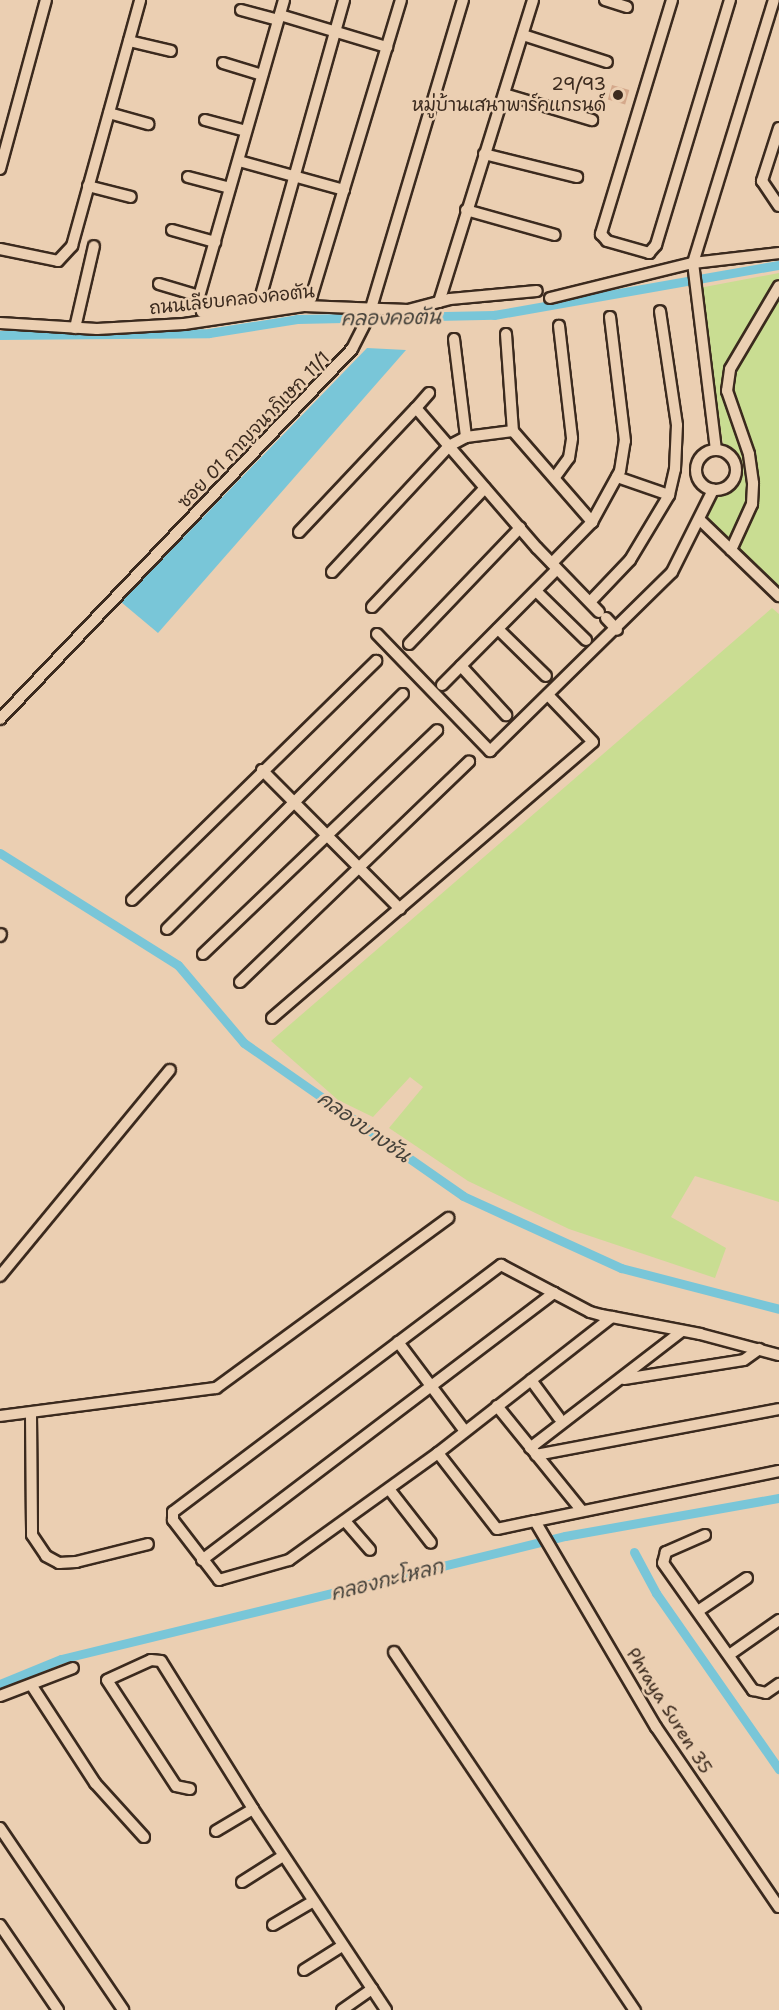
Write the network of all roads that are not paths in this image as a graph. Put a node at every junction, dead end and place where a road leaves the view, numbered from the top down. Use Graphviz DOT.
graph roads {
  1 [pos="46,0"];
  2 [pos="140,0"];
  3 [pos="284,0"];
  4 [pos="344,0"];
  5 [pos="401,0"];
  6 [pos="463,0"];
  7 [pos="534,0"];
  8 [pos="604,0"];
  9 [pos="672,0"];
  10 [pos="730,0"];
  11 [pos="774,0"];
  12 [pos="627,7"];
  13 [pos="241,10"];
  14 [pos="279,17"];
  15 [pos="336,31"];
  16 [pos="523,35"];
  17 [pos="129,40"];
  18 [pos="387,47"];
  19 [pos="171,51"];
  20 [pos="607,62"];
  21 [pos="223,63"];
  22 [pos="262,75"];
  23 [pos="504,94"];
  24 [pos="109,113"];
  25 [pos="205,120"];
  26 [pos="592,120"];
  27 [pos="148,124"];
  28 [pos="779,128"];
  29 [pos="246,131"];
  30 [pos="484,154"];
  31 [pos="238,161"];
  32 [pos="0,169"];
  33 [pos="295,174"];
  34 [pos="188,177"];
  35 [pos="577,177"];
  36 [pos="88,186"];
  37 [pos="230,188"];
  38 [pos="344,190"];
  39 [pos="131,197"];
  40 [pos="779,206"];
  41 [pos="466,210"];
  42 [pos="172,230"];
  43 [pos="555,235"];
  44 [pos="215,242"];
  45 [pos="94,246"];
  46 [pos="0,249"];
  47 [pos="779,253"];
  48 [pos="694,266"];
  49 [pos="159,284"];
  50 [pos="779,286"];
  51 [pos="537,291"];
  52 [pos="199,296"];
  53 [pos="550,298"];
  54 [pos="440,302"];
  55 [pos="258,306"];
  56 [pos="660,311"];
  57 [pos="370,313"];
  58 [pos="610,317"];
  59 [pos="0,322"];
  60 [pos="559,326"];
  61 [pos="75,328"];
  62 [pos="506,334"];
  63 [pos="454,339"];
  64 [pos="429,393"];
  65 [pos="416,408"];
  66 [pos="513,431"];
  67 [pos="466,437"];
  68 [pos="449,446"];
  69 [pos="716,450"];
  70 [pos="555,477"];
  71 [pos="617,477"];
  72 [pos="486,488"];
  73 [pos="713,490"];
  74 [pos="669,495"];
  75 [pos="700,520"];
  76 [pos="592,522"];
  77 [pos="520,528"];
  78 [pos="299,532"];
  79 [pos="731,550"];
  80 [pos="555,566"];
  81 [pos="332,572"];
  82 [pos="536,591"];
  83 [pos="779,596"];
  84 [pos="590,602"];
  85 [pos="372,607"];
  86 [pos="498,629"];
  87 [pos="617,630"];
  88 [pos="377,634"];
  89 [pos="586,640"];
  90 [pos="409,644"];
  91 [pos="375,661"];
  92 [pos="461,666"];
  93 [pos="546,676"];
  94 [pos="442,685"];
  95 [pos="403,694"];
  96 [pos="548,694"];
  97 [pos="506,715"];
  98 [pos="0,719"];
  99 [pos="437,730"];
  100 [pos="469,762"];
  101 [pos="262,771"];
  102 [pos="295,802"];
  103 [pos="328,835"];
  104 [pos="359,867"];
  105 [pos="132,900"];
  106 [pos="400,909"];
  107 [pos="167,929"];
  108 [pos="203,954"];
  109 [pos="240,982"];
  110 [pos="272,1018"];
  111 [pos="170,1070"];
  112 [pos="448,1218"];
  113 [pos="0,1276"];
  114 [pos="554,1293"];
  115 [pos="612,1317"];
  116 [pos="682,1331"];
  117 [pos="398,1342"];
  118 [pos="759,1349"];
  119 [pos="779,1355"];
  120 [pos="623,1379"];
  121 [pos="531,1380"];
  122 [pos="431,1386"];
  123 [pos="497,1406"];
  124 [pos="779,1409"];
  125 [pos="31,1415"];
  126 [pos="0,1416"];
  127 [pos="559,1418"];
  128 [pos="464,1430"];
  129 [pos="533,1451"];
  130 [pos="438,1453"];
  131 [pos="779,1471"];
  132 [pos="389,1488"];
  133 [pos="582,1511"];
  134 [pos="345,1521"];
  135 [pos="537,1524"];
  136 [pos="705,1535"];
  137 [pos="431,1543"];
  138 [pos="148,1544"];
  139 [pos="370,1550"];
  140 [pos="202,1560"];
  141 [pos="747,1578"];
  142 [pos="698,1611"];
  143 [pos="779,1620"];
  144 [pos="394,1652"];
  145 [pos="729,1654"];
  146 [pos="73,1668"];
  147 [pos="779,1684"];
  148 [pos="32,1686"];
  149 [pos="0,1696"];
  150 [pos="190,1789"];
  151 [pos="253,1809"];
  152 [pos="0,1828"];
  153 [pos="216,1831"];
  154 [pos="144,1837"];
  155 [pos="283,1856"];
  156 [pos="242,1882"];
  157 [pos="312,1902"];
  158 [pos="779,1907"];
  159 [pos="0,1925"];
  160 [pos="273,1925"];
  161 [pos="342,1946"];
  162 [pos="304,1970"];
  163 [pos="372,1989"];
  164 [pos="58,2010"];
  165 [pos="123,2010"];
  166 [pos="342,2010"];
  167 [pos="386,2010"];
  168 [pos="635,2010"];
  1 -- 32 [label="street"];
  2 -- 17 [label="street"];
  3 -- 14 [label="street"];
  4 -- 15 [label="street"];
  5 -- 18 [label="street"];
  6 -- 57 [label="street, ซอย 01 กาญจนาภิเษก 11/1"];
  7 -- 16 [label="street"];
  8 -- 12 [label="street"];
  9 -- 10 [label="street"];
  11 -- 48 [label="street"];
  13 -- 14 [label="street"];
  14 -- 15 [label="street"];
  14 -- 22 [label="street"];
  15 -- 18 [label="street"];
  15 -- 33 [label="street"];
  16 -- 20 [label="street"];
  16 -- 23 [label="street"];
  17 -- 19 [label="street"];
  17 -- 24 [label="street"];
  18 -- 38 [label="street"];
  21 -- 22 [label="street"];
  22 -- 29 [label="street"];
  23 -- 26 [label="street"];
  23 -- 30 [label="street"];
  24 -- 27 [label="street"];
  24 -- 36 [label="street"];
  25 -- 29 [label="street"];
  28 -- 40 [label="street"];
  29 -- 31 [label="street"];
  30 -- 35 [label="street"];
  30 -- 41 [label="street"];
  31 -- 33 [label="street"];
  31 -- 37 [label="street"];
  33 -- 38 [label="street"];
  33 -- 55 [label="street"];
  34 -- 37 [label="street"];
  36 -- 39 [label="street"];
  36 -- 46 [label="street"];
  37 -- 44 [label="street"];
  38 -- 55 [label="street"];
  41 -- 43 [label="street"];
  41 -- 54 [label="street"];
  42 -- 44 [label="street"];
  44 -- 52 [label="street"];
  45 -- 61 [label="street"];
  47 -- 48 [label="street"];
  48 -- 53 [label="street"];
  48 -- 69 [label="street"];
  49 -- 52 [label="street"];
  50 -- 79 [label="street"];
  51 -- 54 [label="street, ถนนเลียบคลองคอตัน"];
  52 -- 55 [label="street"];
  54 -- 57 [label="street, ถนนเลียบคลองคอตัน"];
  56 -- 74 [label="street"];
  57 -- 61 [label="street, ถนนเลียบคลองคอตัน"];
  57 -- 98 [label="street, ซอย 01 กาญจนาภิเษก 11/1"];
  58 -- 71 [label="street"];
  59 -- 61 [label="street, ถนนเลียบคลองคอตัน"];
  60 -- 70 [label="street"];
  62 -- 66 [label="street"];
  63 -- 67 [label="street"];
  64 -- 65 [label="street"];
  65 -- 68 [label="street"];
  65 -- 78 [label="street"];
  66 -- 67 [label="street"];
  66 -- 70 [label="street"];
  67 -- 68 [label="street"];
  68 -- 72 [label="street"];
  68 -- 81 [label="street"];
  69 -- 73 [label="street"];
  69 -- 73 [label="street"];
  70 -- 76 [label="street"];
  71 -- 74 [label="street"];
  71 -- 76 [label="street"];
  72 -- 77 [label="street"];
  72 -- 85 [label="street"];
  73 -- 75 [label="street"];
  74 -- 84 [label="street"];
  75 -- 79 [label="street"];
  75 -- 87 [label="street"];
  76 -- 80 [label="street"];
  77 -- 80 [label="street"];
  77 -- 90 [label="street"];
  79 -- 83 [label="street"];
  80 -- 82 [label="street"];
  80 -- 84 [label="street"];
  82 -- 86 [label="street"];
  82 -- 89 [label="street"];
  84 -- 87 [label="street"];
  86 -- 92 [label="street"];
  86 -- 93 [label="street"];
  87 -- 96 [label="street"];
  88 -- 96 [label="street"];
  91 -- 101 [label="street"];
  92 -- 94 [label="street"];
  92 -- 97 [label="street"];
  95 -- 102 [label="street"];
  96 -- 106 [label="street"];
  99 -- 103 [label="street"];
  100 -- 104 [label="street"];
  101 -- 102 [label="street"];
  101 -- 105 [label="street"];
  102 -- 103 [label="street"];
  102 -- 107 [label="street"];
  103 -- 104 [label="street"];
  103 -- 108 [label="street"];
  104 -- 106 [label="street"];
  104 -- 109 [label="street"];
  106 -- 110 [label="street"];
  111 -- 113 [label="street"];
  112 -- 125 [label="street"];
  114 -- 115 [label="street"];
  114 -- 117 [label="street"];
  114 -- 122 [label="street"];
  115 -- 116 [label="street"];
  115 -- 121 [label="street"];
  116 -- 118 [label="street"];
  116 -- 120 [label="street"];
  117 -- 122 [label="street"];
  117 -- 140 [label="street"];
  118 -- 119 [label="street"];
  118 -- 120 [label="street"];
  120 -- 129 [label="street"];
  121 -- 123 [label="street"];
  121 -- 127 [label="street"];
  122 -- 128 [label="street"];
  122 -- 140 [label="street"];
  123 -- 128 [label="street"];
  123 -- 129 [label="street"];
  124 -- 129 [label="street"];
  125 -- 126 [label="street"];
  125 -- 138 [label="street"];
  128 -- 130 [label="street"];
  129 -- 133 [label="street"];
  130 -- 132 [label="street"];
  130 -- 135 [label="street"];
  131 -- 133 [label="street"];
  132 -- 134 [label="street"];
  132 -- 137 [label="street"];
  133 -- 135 [label="street"];
  134 -- 139 [label="street"];
  134 -- 140 [label="street"];
  135 -- 158 [label="street, Phraya Suren 35"];
  136 -- 142 [label="street"];
  141 -- 142 [label="street"];
  142 -- 145 [label="street"];
  143 -- 145 [label="street"];
  144 -- 168 [label="street"];
  145 -- 147 [label="street"];
  146 -- 148 [label="street"];
  148 -- 149 [label="street"];
  148 -- 154 [label="street"];
  150 -- 151 [label="street"];
  151 -- 153 [label="street"];
  151 -- 155 [label="street"];
  152 -- 165 [label="street"];
  155 -- 156 [label="street"];
  155 -- 157 [label="street"];
  157 -- 160 [label="street"];
  157 -- 161 [label="street"];
  159 -- 164 [label="street"];
  161 -- 162 [label="street"];
  161 -- 163 [label="street"];
  163 -- 166 [label="street"];
  163 -- 167 [label="street"];
}
